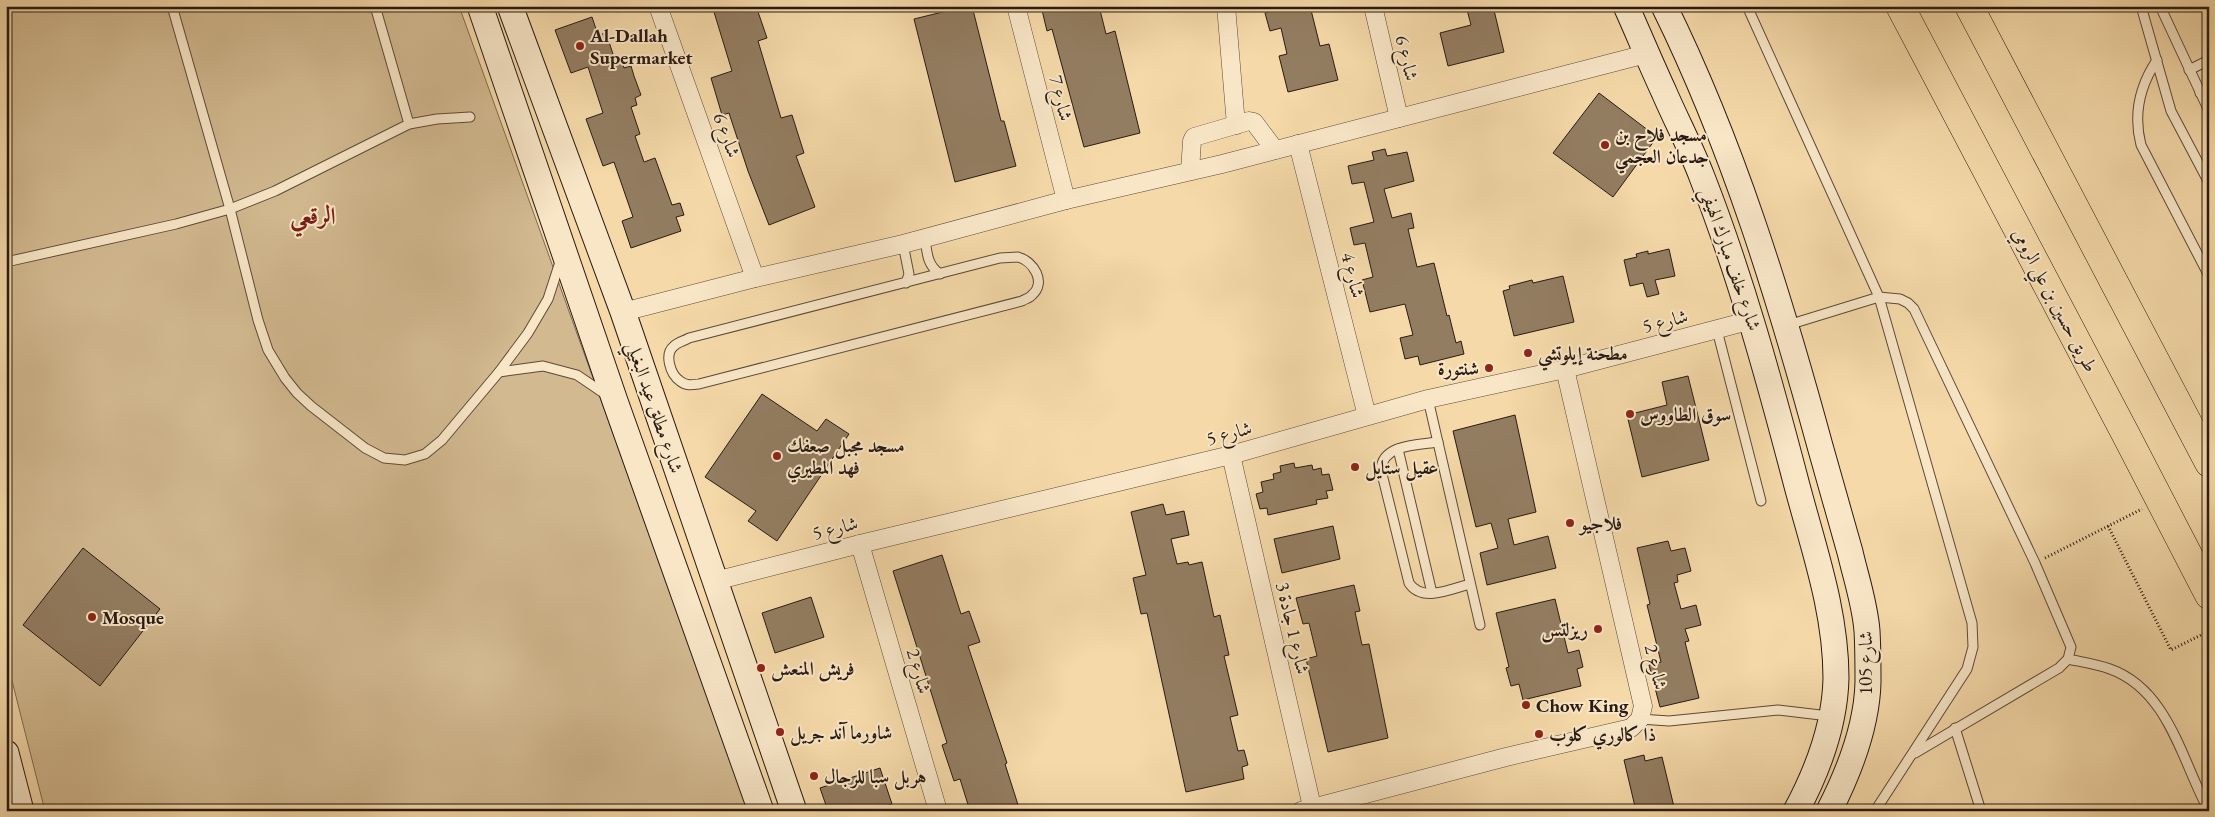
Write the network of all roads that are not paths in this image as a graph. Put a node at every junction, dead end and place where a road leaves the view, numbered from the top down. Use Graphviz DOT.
graph roads {
  1 [pos="172,6"];
  2 [pos="375,6"];
  3 [pos="480,6"];
  4 [pos="510,6"];
  5 [pos="658,6"];
  6 [pos="1016,6"];
  7 [pos="1226,6"];
  8 [pos="1373,6"];
  9 [pos="1626,6"];
  10 [pos="1664,6"];
  11 [pos="1747,6"];
  12 [pos="1900,6"];
  13 [pos="1969,6"];
  14 [pos="2141,6"];
  15 [pos="2160,6"];
  16 [pos="1646,54"];
  17 [pos="2157,60"];
  18 [pos="2209,60"];
  19 [pos="2189,70"];
  20 [pos="2209,88"];
  21 [pos="2200,93"];
  22 [pos="2209,111"];
  23 [pos="470,118"];
  24 [pos="1399,118"];
  25 [pos="409,124"];
  26 [pos="1236,125"];
  27 [pos="1298,144"];
  28 [pos="1275,150"];
  29 [pos="1190,171"];
  30 [pos="2209,183"];
  31 [pos="1066,200"];
  32 [pos="230,209"];
  33 [pos="924,238"];
  34 [pos="902,244"];
  35 [pos="564,250"];
  36 [pos="6,262"];
  37 [pos="940,274"];
  38 [pos="2209,276"];
  39 [pos="755,278"];
  40 [pos="906,283"];
  41 [pos="1879,297"];
  42 [pos="623,312"];
  43 [pos="1752,320"];
  44 [pos="1787,326"];
  45 [pos="1717,330"];
  46 [pos="1565,369"];
  47 [pos="499,372"];
  48 [pos="1428,399"];
  49 [pos="615,401"];
  50 [pos="1367,416"];
  51 [pos="1438,442"];
  52 [pos="1398,449"];
  53 [pos="1231,455"];
  54 [pos="2209,463"];
  55 [pos="1761,501"];
  56 [pos="1838,511"];
  57 [pos="1807,522"];
  58 [pos="860,544"];
  59 [pos="715,581"];
  60 [pos="1470,584"];
  61 [pos="1432,593"];
  62 [pos="2209,596"];
  63 [pos="1480,625"];
  64 [pos="2068,659"];
  65 [pos="1832,717"];
  66 [pos="1640,719"];
  67 [pos="1955,728"];
  68 [pos="6,753"];
  69 [pos="1910,756"];
  70 [pos="1308,810"];
  71 [pos="21,811"];
  72 [pos="761,811"];
  73 [pos="794,811"];
  74 [pos="938,811"];
  75 [pos="1166,811"];
  76 [pos="1176,811"];
  77 [pos="1796,811"];
  78 [pos="1829,811"];
  79 [pos="1875,811"];
  80 [pos="1981,811"];
  81 [pos="2209,811"];
  1 -- 32 [label="lane"];
  2 -- 25 [label="lane"];
  3 -- 35 [label="street, شارع مطلق عيد البغيلي"];
  4 -- 42 [label="street, شارع مطلق عيد البغيلي"];
  5 -- 39 [label="street, شارع 6"];
  6 -- 31 [label="street, شارع 7"];
  7 -- 26 [label="street"];
  8 -- 24 [label="street, شارع 6"];
  9 -- 16 [label="street, شارع خلف مبارك الهيفي"];
  10 -- 44 [label="street, شارع خلف مبارك الهيفي"];
  11 -- 41 [label="lane"];
  12 -- 62 [label="highway, طريق حسين بن علي الرومي"];
  13 -- 54 [label="highway"];
  14 -- 17 [label="lane"];
  15 -- 19 [label="lane"];
  16 -- 24 [label="street"];
  16 -- 43 [label="street, شارع خلف مبارك الهيفي"];
  17 -- 30 [label="lane"];
  17 -- 38 [label="lane"];
  18 -- 19 [label="lane"];
  19 -- 21 [label="lane"];
  20 -- 21 [label="lane"];
  21 -- 22 [label="lane"];
  23 -- 25 [label="lane"];
  24 -- 27 [label="street"];
  25 -- 32 [label="lane"];
  26 -- 28 [label="street"];
  26 -- 29 [label="street"];
  27 -- 28 [label="street"];
  27 -- 50 [label="street, شارع 4"];
  28 -- 29 [label="street"];
  29 -- 31 [label="street"];
  31 -- 33 [label="street"];
  32 -- 36 [label="lane"];
  32 -- 47 [label="lane"];
  33 -- 34 [label="street"];
  33 -- 37 [label="lane"];
  34 -- 39 [label="street"];
  34 -- 40 [label="lane"];
  35 -- 47 [label="lane"];
  35 -- 49 [label="street, شارع مطلق عيد البغيلي"];
  37 -- 40 [label="lane"];
  37 -- 40 [label="lane"];
  39 -- 42 [label="street"];
  41 -- 44 [label="lane"];
  41 -- 64 [label="lane"];
  41 -- 69 [label="lane"];
  42 -- 59 [label="street, شارع مطلق عيد البغيلي"];
  43 -- 45 [label="street, شارع 5"];
  43 -- 57 [label="street, شارع خلف مبارك الهيفي"];
  44 -- 56 [label="street, شارع خلف مبارك الهيفي"];
  45 -- 46 [label="street, شارع 5"];
  45 -- 55 [label="lane"];
  46 -- 48 [label="street, شارع 5"];
  46 -- 66 [label="street, شارع 2"];
  47 -- 49 [label="lane"];
  48 -- 50 [label="street, شارع 5"];
  48 -- 51 [label="lane"];
  49 -- 72 [label="street, شارع مطلق عيد البغيلي"];
  50 -- 53 [label="street, شارع 5"];
  51 -- 52 [label="lane"];
  51 -- 60 [label="lane"];
  52 -- 61 [label="lane"];
  52 -- 61 [label="lane"];
  53 -- 58 [label="street, شارع 5"];
  53 -- 70 [label="street, شارع 1 جادة 3"];
  56 -- 57 [label="street"];
  56 -- 78 [label="street, شارع 105"];
  57 -- 65 [label="street, شارع 105"];
  58 -- 59 [label="street, شارع 5"];
  58 -- 74 [label="street, شارع 2"];
  59 -- 73 [label="street, شارع مطلق عيد البغيلي"];
  60 -- 61 [label="lane"];
  60 -- 63 [label="lane"];
  64 -- 67 [label="lane"];
  64 -- 81 [label="lane"];
  65 -- 66 [label="lane"];
  65 -- 77 [label="street, شارع 105"];
  66 -- 70 [label="street"];
  67 -- 69 [label="lane"];
  67 -- 80 [label="lane"];
  68 -- 71 [label="street"];
  69 -- 79 [label="lane"];
  75 -- 76 [label="lane"];
}
